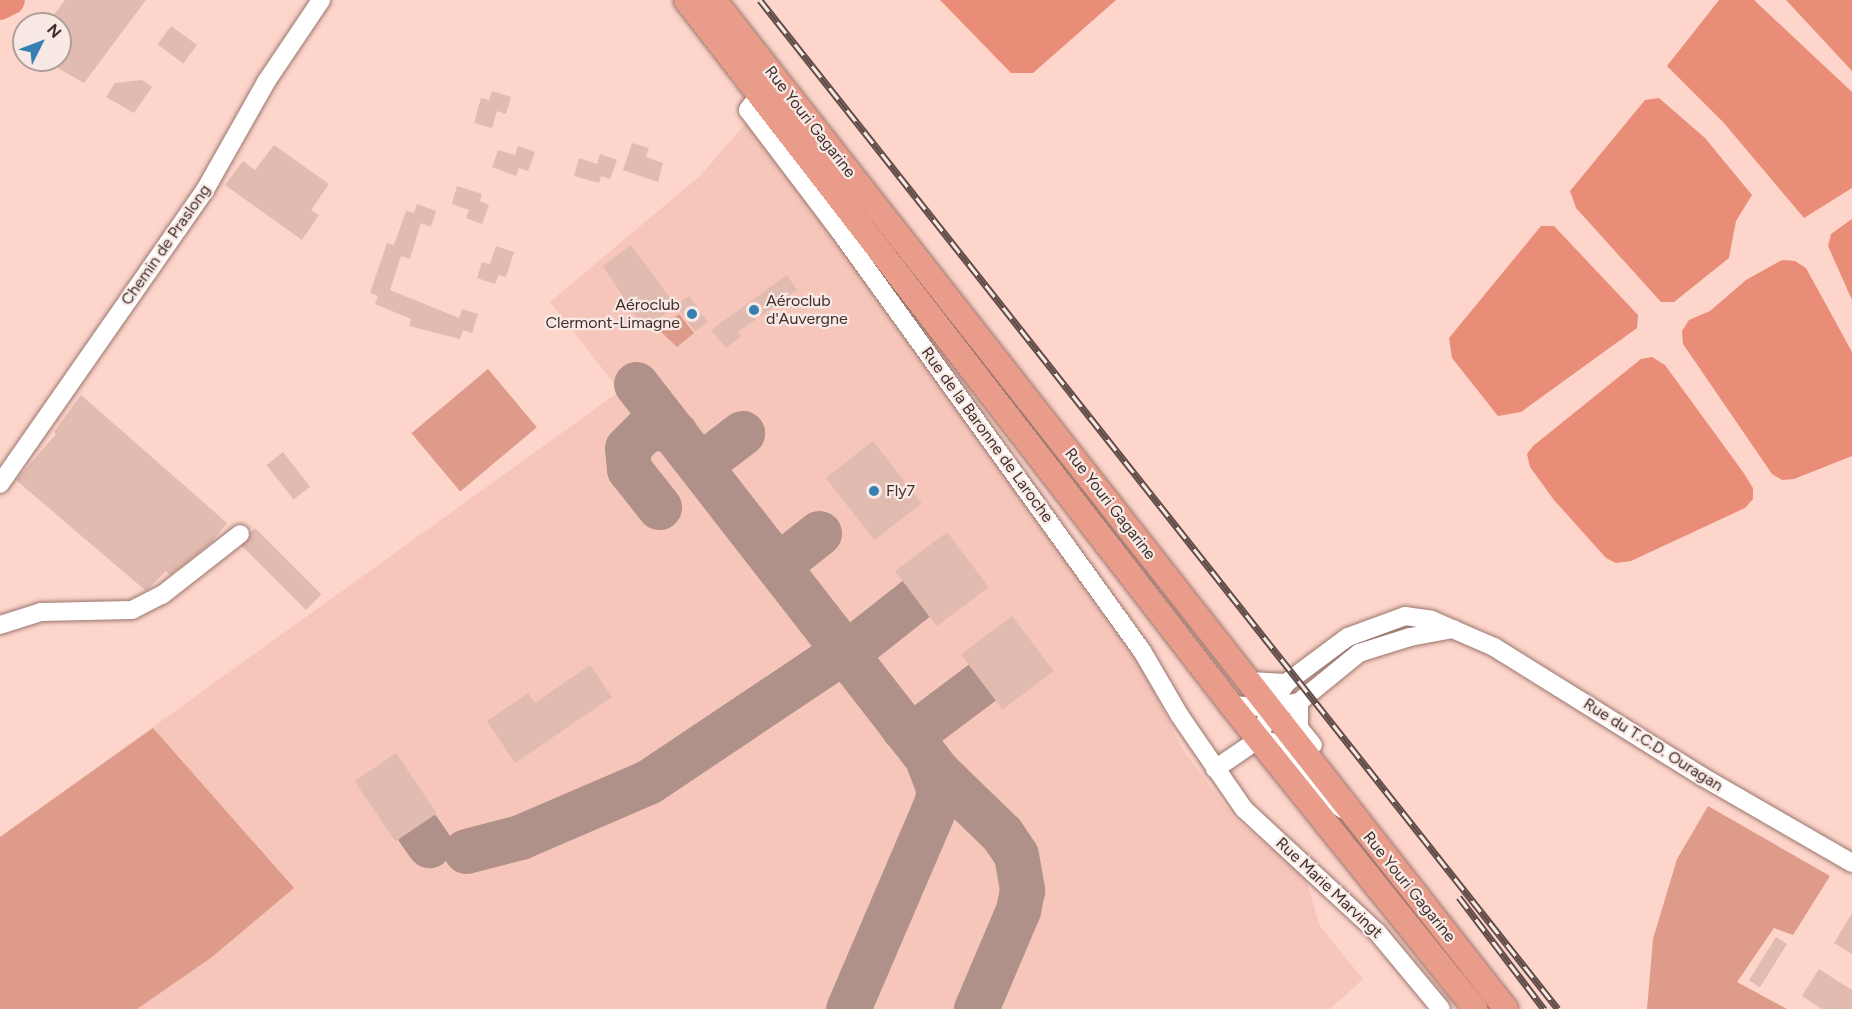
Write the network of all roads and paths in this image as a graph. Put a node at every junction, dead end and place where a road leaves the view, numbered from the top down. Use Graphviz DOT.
graph roads {
  1 [pos="321,0"];
  2 [pos="686,0"];
  3 [pos="714,0"];
  4 [pos="754,102"];
  5 [pos="0,484"];
  6 [pos="240,534"];
  7 [pos="0,625"];
  8 [pos="1453,629"];
  9 [pos="1249,681"];
  10 [pos="1286,683"];
  11 [pos="1299,702"];
  12 [pos="1231,705"];
  13 [pos="1270,708"];
  14 [pos="1259,740"];
  15 [pos="1215,769"];
  16 [pos="1353,817"];
  17 [pos="1852,863"];
  18 [pos="1441,1009"];
  19 [pos="1474,1009"];
  20 [pos="1506,1009"];
  1 -- 5 [label="street, Chemin de Praslong"];
  2 -- 4 [label="main road, Rue Youri Gagarine"];
  3 -- 9 [label="main road, Rue Youri Gagarine"];
  4 -- 12 [label="main road, Rue Youri Gagarine"];
  4 -- 15 [label="street, Rue de la Baronne de Laroche"];
  6 -- 7 [label="street"];
  8 -- 10 [label="street, Rue du T.C.D. Ouragan"];
  8 -- 11 [label="street"];
  8 -- 17 [label="street, Rue du T.C.D. Ouragan"];
  9 -- 10 [label="street"];
  9 -- 13 [label="main road, Rue Youri Gagarine"];
  10 -- 13 [label="street, Rue du T.C.D. Ouragan"];
  11 -- 13 [label="street"];
  11 -- 16 [label="street"];
  12 -- 13 [label="street"];
  12 -- 14 [label="main road, Rue Youri Gagarine"];
  13 -- 14 [label="street, Rue du T.C.D. Ouragan"];
  13 -- 16 [label="main road, Rue Youri Gagarine"];
  14 -- 15 [label="street"];
  14 -- 16 [label="street"];
  14 -- 19 [label="main road, Rue Youri Gagarine"];
  15 -- 18 [label="street, Rue Marie Marvingt"];
  16 -- 20 [label="main road, Rue Youri Gagarine"];
}
